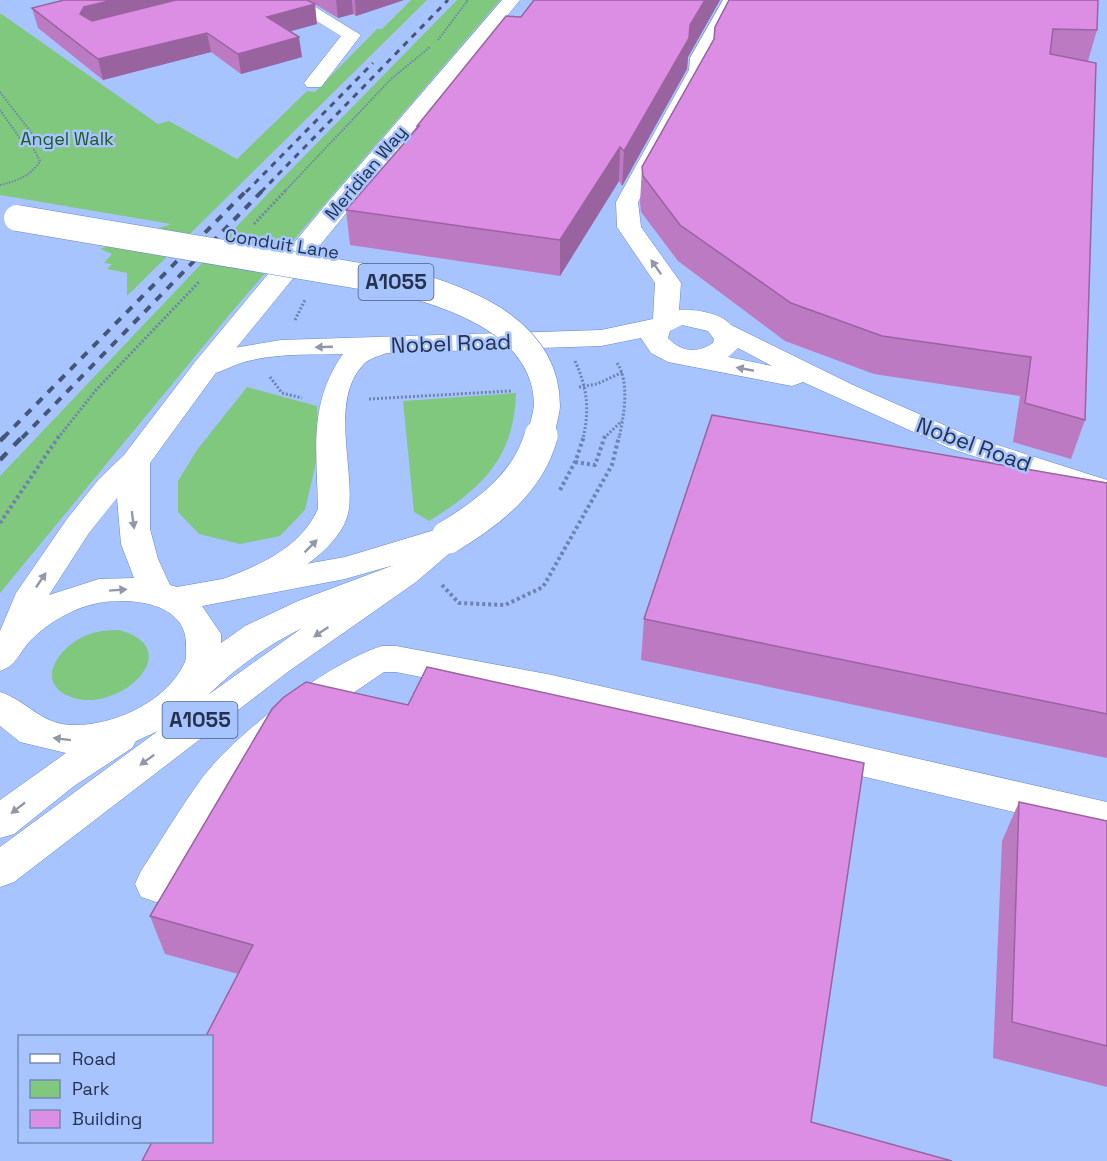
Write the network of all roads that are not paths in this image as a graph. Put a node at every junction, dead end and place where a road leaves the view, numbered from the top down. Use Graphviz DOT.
graph roads {
  1 [pos="291,0"];
  2 [pos="511,0"];
  3 [pos="732,0"];
  4 [pos="314,83"];
  5 [pos="8,217"];
  6 [pos="662,324"];
  7 [pos="724,331"];
  8 [pos="602,338"];
  9 [pos="383,345"];
  10 [pos="686,358"];
  11 [pos="205,368"];
  12 [pos="843,391"];
  13 [pos="135,462"];
  14 [pos="1104,481"];
  15 [pos="448,537"];
  16 [pos="420,577"];
  17 [pos="222,592"];
  18 [pos="167,596"];
  19 [pos="9,645"];
  20 [pos="187,692"];
  21 [pos="0,706"];
  22 [pos="136,728"];
  23 [pos="1107,818"];
  24 [pos="0,822"];
  25 [pos="0,870"];
  26 [pos="156,884"];
  1 -- 4 [label="main road"];
  2 -- 11 [label="main road, Meridian Way"];
  6 -- 3 [label="main road, Nobel Road, one-way"];
  5 -- 15 [label="main road, Conduit Lane / A1055, bridge"];
  6 -- 7 [label="main road, Nobel Road"];
  6 -- 8 [label="main road, Nobel Road"];
  6 -- 10 [label="main road, Nobel Road"];
  7 -- 10 [label="main road"];
  7 -- 12 [label="main road, Nobel Road"];
  8 -- 9 [label="main road, Nobel Road"];
  8 -- 10 [label="main road, Nobel Road"];
  9 -- 11 [label="main road, one-way"];
  17 -- 9 [label="main road, Nobel Road, one-way"];
  12 -- 10 [label="main road, Nobel Road, one-way"];
  11 -- 13 [label="main road, Meridian Way"];
  12 -- 14 [label="main road, Nobel Road"];
  13 -- 18 [label="main road, one-way"];
  19 -- 13 [label="main road, Meridian Way, one-way"];
  15 -- 16 [label="main road, Conduit Lane / A1055"];
  15 -- 17 [label="main road, Conduit Lane / A1055"];
  16 -- 20 [label="main road, Conduit Lane / A1055"];
  16 -- 25 [label="main road, A1055, one-way"];
  17 -- 18 [label="main road, Conduit Lane / A1055"];
  19 -- 18 [label="main road, Conduit Lane, one-way"];
  18 -- 20 [label="main road"];
  20 -- 22 [label="main road, Conduit Lane"];
  22 -- 21 [label="main road, one-way"];
  22 -- 24 [label="main road, A1055, one-way"];
  23 -- 26 [label="main road"];
}
